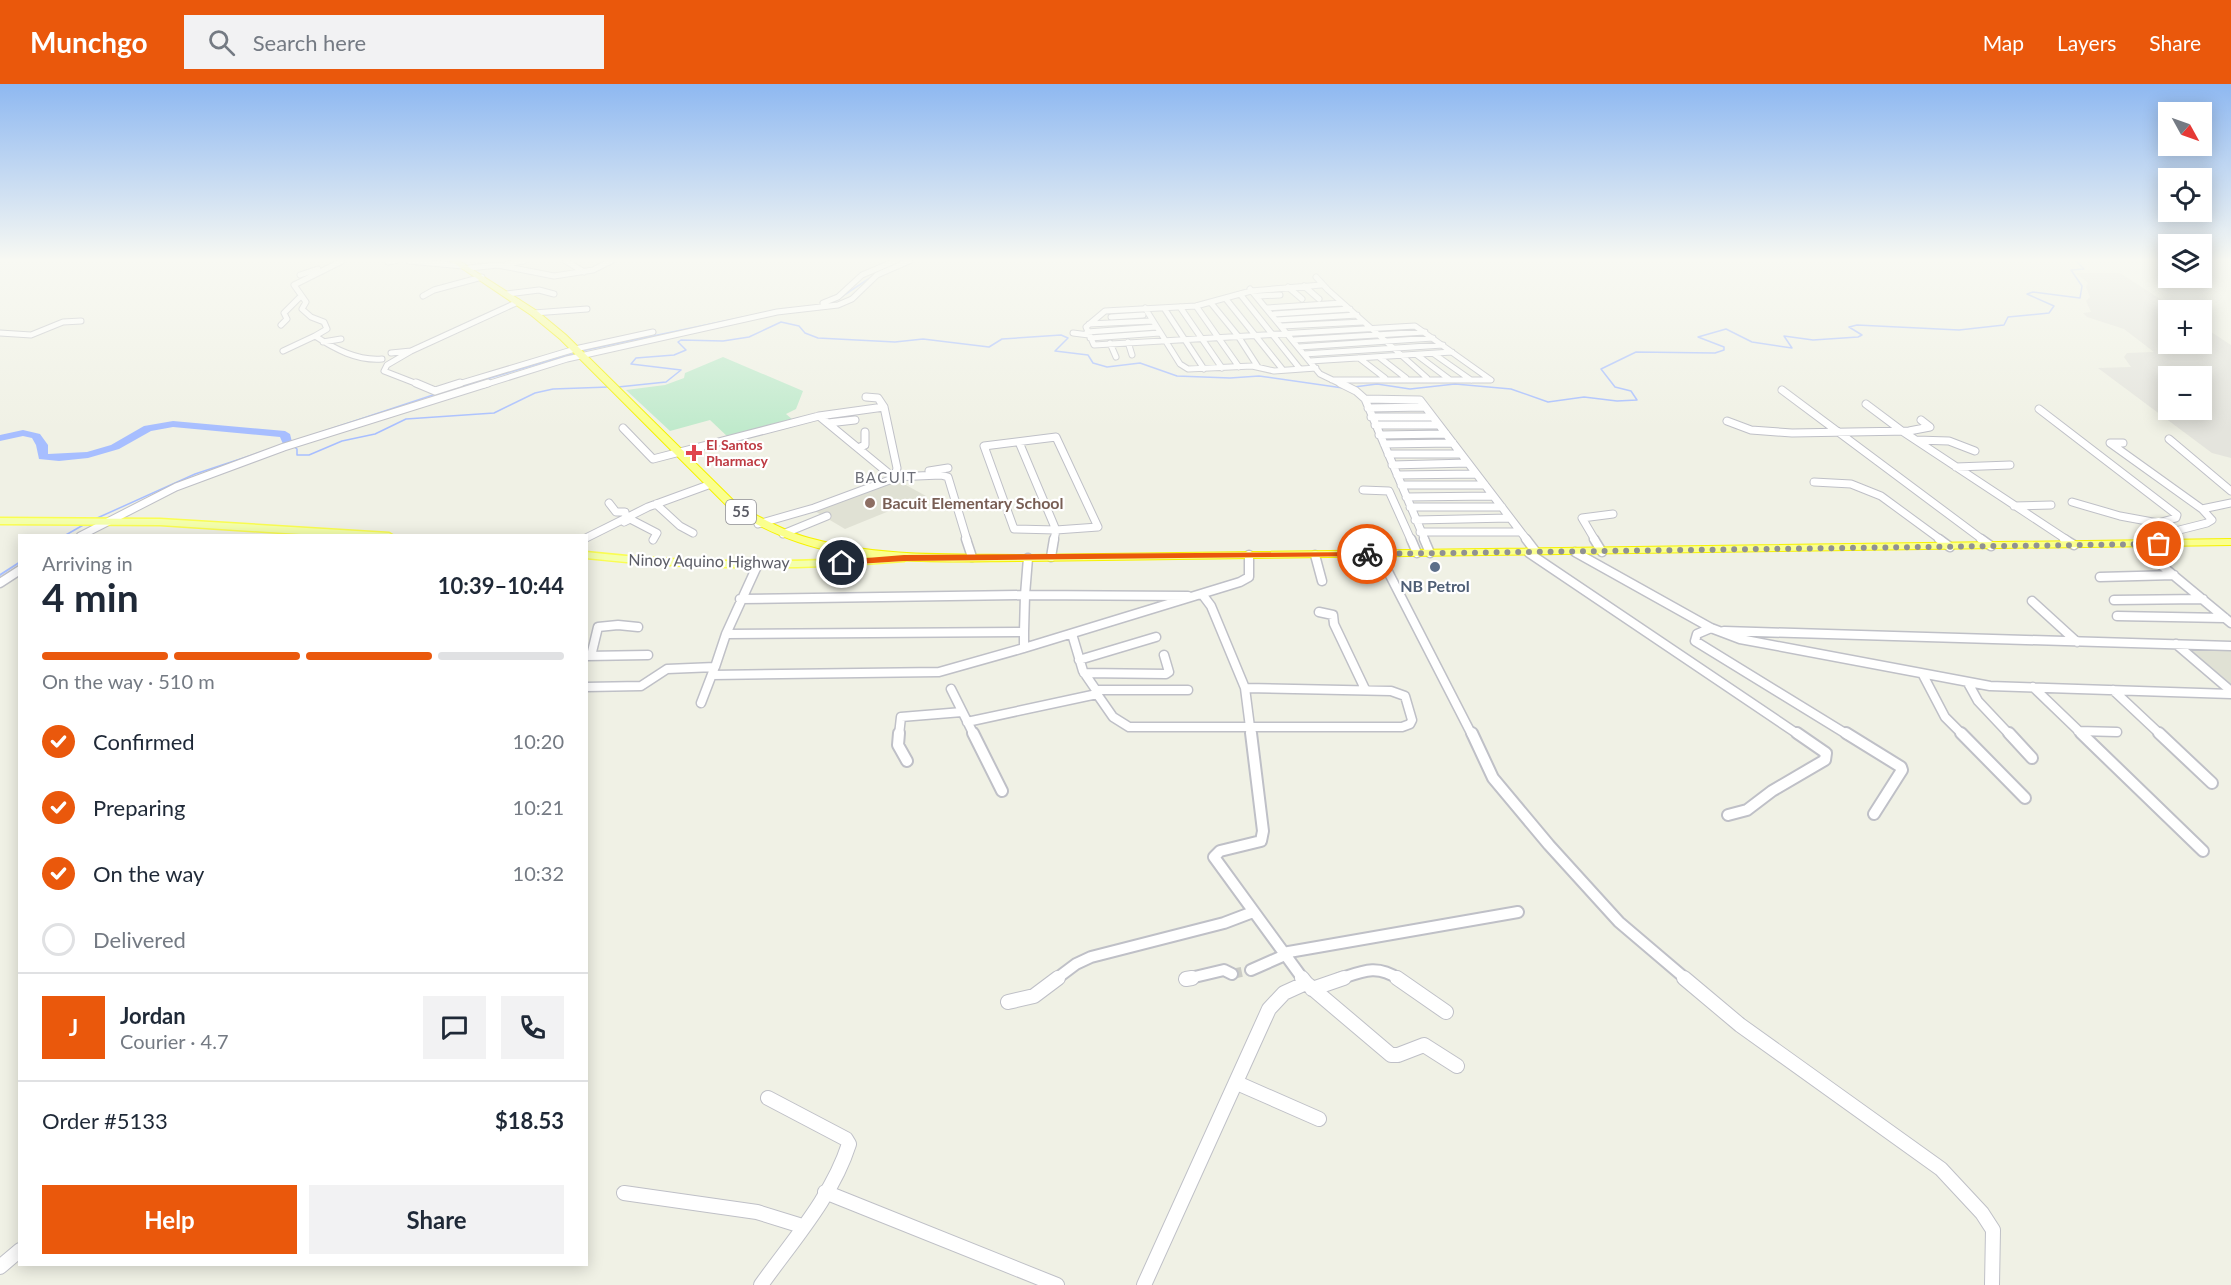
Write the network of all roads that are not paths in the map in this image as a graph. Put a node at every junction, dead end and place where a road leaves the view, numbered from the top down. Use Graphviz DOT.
graph roads {
  1 [pos="286,317"];
  2 [pos="311,317"];
  3 [pos="485,317"];
  4 [pos="539,317"];
  5 [pos="728,317"];
  6 [pos="748,317"];
  7 [pos="1097,317"];
  8 [pos="1150,317"];
  9 [pos="1170,317"];
  10 [pos="1186,317"];
  11 [pos="1204,317"];
  12 [pos="1222,317"];
  13 [pos="1241,317"];
  14 [pos="1259,317"];
  15 [pos="1275,317"];
  16 [pos="1324,317"];
  17 [pos="1359,317"];
  18 [pos="1277,320"];
  19 [pos="81,321"];
  20 [pos="1152,321"];
  21 [pos="1363,322"];
  22 [pos="280,325"];
  23 [pos="1078,326"];
  24 [pos="1282,326"];
  25 [pos="1370,328"];
  26 [pos="1088,331"];
  27 [pos="1425,332"];
  28 [pos="1073,333"];
  29 [pos="1160,333"];
  30 [pos="1287,333"];
  31 [pos="2,334"];
  32 [pos="1273,334"];
  33 [pos="31,335"];
  34 [pos="1256,335"];
  35 [pos="1377,335"];
  36 [pos="45,336"];
  37 [pos="315,336"];
  38 [pos="1238,336"];
  39 [pos="1219,337"];
  40 [pos="1200,338"];
  41 [pos="1433,338"];
  42 [pos="341,339"];
  43 [pos="1183,339"];
  44 [pos="1164,340"];
  45 [pos="1294,340"];
  46 [pos="286,342"];
  47 [pos="303,342"];
  48 [pos="323,342"];
  49 [pos="1128,342"];
  50 [pos="1384,342"];
  51 [pos="1110,344"];
  52 [pos="1443,345"];
  53 [pos="1299,347"];
  54 [pos="1391,349"];
  55 [pos="283,351"];
  56 [pos="411,351"];
  57 [pos="577,351"];
  58 [pos="1452,352"];
  59 [pos="391,353"];
  60 [pos="1304,354"];
  61 [pos="1434,354"];
  62 [pos="1132,355"];
  63 [pos="1417,355"];
  64 [pos="1399,356"];
  65 [pos="1116,357"];
  66 [pos="1379,357"];
  67 [pos="1359,358"];
  68 [pos="382,359"];
  69 [pos="1310,361"];
  70 [pos="1239,367"];
  71 [pos="1258,367"];
  72 [pos="1222,368"];
  73 [pos="1316,368"];
  74 [pos="1204,369"];
  75 [pos="1300,369"];
  76 [pos="1283,370"];
  77 [pos="1385,378"];
  78 [pos="1406,378"];
  79 [pos="1427,378"];
  80 [pos="1449,379"];
  81 [pos="1332,380"];
  82 [pos="1471,380"];
  83 [pos="1782,390"];
  84 [pos="1401,393"];
  85 [pos="866,397"];
  86 [pos="1365,399"];
  87 [pos="1393,399"];
  88 [pos="1866,404"];
  89 [pos="884,407"];
  90 [pos="1425,407"];
  91 [pos="1368,408"];
  92 [pos="2039,409"];
  93 [pos="819,416"];
  94 [pos="1371,417"];
  95 [pos="1432,417"];
  96 [pos="855,420"];
  97 [pos="1922,420"];
  98 [pos="1727,421"];
  99 [pos="828,423"];
  100 [pos="1375,425"];
  101 [pos="1439,425"];
  102 [pos="623,428"];
  103 [pos="1902,431"];
  104 [pos="865,432"];
  105 [pos="1837,432"];
  106 [pos="1446,434"];
  107 [pos="1379,435"];
  108 [pos="2169,439"];
  109 [pos="1916,440"];
  110 [pos="1019,441"];
  111 [pos="1453,443"];
  112 [pos="2123,443"];
  113 [pos="1384,444"];
  114 [pos="858,448"];
  115 [pos="1976,451"];
  116 [pos="679,453"];
  117 [pos="1388,454"];
  118 [pos="1461,454"];
  119 [pos="1468,463"];
  120 [pos="1392,465"];
  121 [pos="2010,465"];
  122 [pos="1956,467"];
  123 [pos="948,468"];
  124 [pos="1476,474"];
  125 [pos="1396,475"];
  126 [pos="930,476"];
  127 [pos="895,478"];
  128 [pos="1815,482"];
  129 [pos="711,484"];
  130 [pos="1401,485"];
  131 [pos="1485,485"];
  132 [pos="1363,490"];
  133 [pos="2231,491"];
  134 [pos="1493,496"];
  135 [pos="1406,497"];
  136 [pos="2072,502"];
  137 [pos="609,503"];
  138 [pos="2231,503"];
  139 [pos="656,504"];
  140 [pos="2051,505"];
  141 [pos="2013,506"];
  142 [pos="1410,507"];
  143 [pos="1502,507"];
  144 [pos="2202,509"];
  145 [pos="1613,514"];
  146 [pos="827,516"];
  147 [pos="626,517"];
  148 [pos="1510,518"];
  149 [pos="1415,520"];
  150 [pos="0,521"];
  151 [pos="103,522"];
  152 [pos="2158,523"];
  153 [pos="613,524"];
  154 [pos="758,524"];
  155 [pos="1056,530"];
  156 [pos="1520,531"];
  157 [pos="1420,532"];
  158 [pos="693,533"];
  159 [pos="2163,533"];
  160 [pos="83,534"];
  161 [pos="359,534"];
  162 [pos="783,534"];
  163 [pos="588,537"];
  164 [pos="653,540"];
  165 [pos="2231,542"];
  166 [pos="2074,545"];
  167 [pos="2137,545"];
  168 [pos="1991,546"];
  169 [pos="1950,547"];
  170 [pos="1575,552"];
  171 [pos="1602,552"];
  172 [pos="1430,553"];
  173 [pos="1533,553"];
  174 [pos="1379,554"];
  175 [pos="1417,554"];
  176 [pos="588,555"];
  177 [pos="1249,555"];
  178 [pos="1315,555"];
  179 [pos="972,557"];
  180 [pos="1051,557"];
  181 [pos="904,558"];
  182 [pos="1028,558"];
  183 [pos="758,564"];
  184 [pos="18,571"];
  185 [pos="2174,575"];
  186 [pos="2100,577"];
  187 [pos="1322,581"];
  188 [pos="0,584"];
  189 [pos="1025,595"];
  190 [pos="1198,595"];
  191 [pos="740,599"];
  192 [pos="2203,599"];
  193 [pos="2114,600"];
  194 [pos="2032,601"];
  195 [pos="1319,612"];
  196 [pos="2117,616"];
  197 [pos="2228,620"];
  198 [pos="638,627"];
  199 [pos="1712,629"];
  200 [pos="1024,633"];
  201 [pos="726,634"];
  202 [pos="1072,634"];
  203 [pos="1156,637"];
  204 [pos="2077,642"];
  205 [pos="2176,644"];
  206 [pos="2231,646"];
  207 [pos="1024,648"];
  208 [pos="648,655"];
  209 [pos="1164,655"];
  210 [pos="589,656"];
  211 [pos="1079,660"];
  212 [pos="714,671"];
  213 [pos="1084,673"];
  214 [pos="1923,675"];
  215 [pos="1968,683"];
  216 [pos="588,687"];
  217 [pos="2033,687"];
  218 [pos="1245,688"];
  219 [pos="951,689"];
  220 [pos="1365,689"];
  221 [pos="1188,690"];
  222 [pos="2113,690"];
  223 [pos="1097,692"];
  224 [pos="2231,692"];
  225 [pos="701,703"];
  226 [pos="962,712"];
  227 [pos="967,722"];
  228 [pos="1250,727"];
  229 [pos="2078,730"];
  230 [pos="2117,732"];
  231 [pos="2032,758"];
  232 [pos="907,761"];
  233 [pos="2212,783"];
  234 [pos="1002,791"];
  235 [pos="2025,798"];
  236 [pos="1874,814"];
  237 [pos="1728,815"];
  238 [pos="2203,851"];
  239 [pos="1253,912"];
  240 [pos="1518,912"];
  241 [pos="1284,954"];
  242 [pos="1251,970"];
  243 [pos="1232,974"];
  244 [pos="1185,979"];
  245 [pos="1309,986"];
  246 [pos="1008,1002"];
  247 [pos="1446,1012"];
  248 [pos="1457,1066"];
  249 [pos="1237,1083"];
  250 [pos="768,1098"];
  251 [pos="1319,1119"];
  252 [pos="825,1192"];
  253 [pos="624,1193"];
  254 [pos="802,1226"];
  255 [pos="18,1252"];
  256 [pos="0,1268"];
  257 [pos="761,1285"];
  258 [pos="1058,1285"];
  259 [pos="1144,1285"];
  260 [pos="1992,1285"];
  1 -- 22 [label="street"];
  2 -- 37 [label="street"];
  3 -- 56 [label="street"];
  4 -- 57 [label="highway, 55"];
  5 -- 57 [label="street"];
  6 -- 57 [label="street"];
  7 -- 20 [label="street"];
  7 -- 26 [label="street"];
  8 -- 20 [label="street"];
  9 -- 43 [label="street"];
  10 -- 40 [label="street"];
  11 -- 39 [label="street"];
  12 -- 38 [label="street"];
  13 -- 34 [label="street"];
  14 -- 32 [label="street"];
  15 -- 18 [label="street"];
  16 -- 18 [label="street"];
  17 -- 21 [label="street"];
  18 -- 24 [label="street"];
  19 -- 33 [label="street"];
  20 -- 26 [label="street"];
  20 -- 29 [label="street"];
  21 -- 24 [label="street"];
  21 -- 25 [label="street"];
  23 -- 26 [label="street"];
  24 -- 30 [label="street"];
  25 -- 27 [label="street"];
  25 -- 30 [label="street"];
  25 -- 35 [label="street"];
  26 -- 28 [label="street"];
  26 -- 29 [label="street"];
  26 -- 51 [label="street"];
  27 -- 35 [label="street"];
  27 -- 41 [label="street"];
  29 -- 44 [label="street"];
  30 -- 32 [label="street"];
  30 -- 45 [label="street"];
  31 -- 33 [label="street"];
  32 -- 34 [label="street"];
  32 -- 75 [label="street"];
  33 -- 36 [label="street"];
  34 -- 38 [label="street"];
  34 -- 76 [label="street"];
  35 -- 45 [label="street"];
  35 -- 50 [label="street"];
  37 -- 47 [label="street"];
  37 -- 48 [label="street"];
  38 -- 39 [label="street"];
  38 -- 71 [label="street"];
  39 -- 40 [label="street"];
  39 -- 70 [label="street"];
  40 -- 43 [label="street"];
  40 -- 72 [label="street"];
  41 -- 50 [label="street"];
  41 -- 52 [label="street"];
  42 -- 48 [label="street"];
  43 -- 44 [label="street"];
  43 -- 74 [label="street"];
  44 -- 49 [label="street"];
  44 -- 74 [label="street"];
  45 -- 53 [label="street"];
  46 -- 47 [label="street"];
  47 -- 55 [label="street"];
  48 -- 68 [label="street"];
  49 -- 51 [label="street"];
  49 -- 62 [label="street"];
  50 -- 53 [label="street"];
  50 -- 54 [label="street"];
  51 -- 65 [label="street"];
  52 -- 54 [label="street"];
  52 -- 58 [label="street"];
  53 -- 60 [label="street"];
  54 -- 60 [label="street"];
  54 -- 64 [label="street"];
  56 -- 57 [label="street"];
  56 -- 59 [label="street"];
  57 -- 116 [label="highway, 55"];
  57 -- 151 [label="street"];
  58 -- 61 [label="street"];
  58 -- 82 [label="street"];
  60 -- 69 [label="street"];
  61 -- 63 [label="street"];
  61 -- 82 [label="street"];
  63 -- 64 [label="street"];
  63 -- 80 [label="street"];
  64 -- 66 [label="street"];
  64 -- 79 [label="street"];
  66 -- 67 [label="street"];
  66 -- 78 [label="street"];
  67 -- 69 [label="street"];
  67 -- 77 [label="street"];
  69 -- 73 [label="street"];
  70 -- 71 [label="street"];
  70 -- 72 [label="street"];
  71 -- 76 [label="street"];
  72 -- 74 [label="street"];
  73 -- 75 [label="street"];
  73 -- 81 [label="street"];
  75 -- 76 [label="street"];
  77 -- 78 [label="street"];
  77 -- 81 [label="street"];
  78 -- 79 [label="street"];
  79 -- 80 [label="street"];
  80 -- 82 [label="street"];
  81 -- 86 [label="street"];
  83 -- 105 [label="street"];
  84 -- 87 [label="street"];
  85 -- 89 [label="street"];
  86 -- 87 [label="street"];
  86 -- 91 [label="street"];
  87 -- 90 [label="street"];
  88 -- 103 [label="street"];
  89 -- 93 [label="street"];
  89 -- 127 [label="street"];
  90 -- 91 [label="street"];
  90 -- 95 [label="street"];
  91 -- 94 [label="street"];
  92 -- 152 [label="street"];
  93 -- 99 [label="street"];
  93 -- 116 [label="street"];
  94 -- 95 [label="street"];
  94 -- 100 [label="street"];
  95 -- 101 [label="street"];
  96 -- 99 [label="street"];
  97 -- 103 [label="street"];
  98 -- 105 [label="street"];
  99 -- 114 [label="street"];
  100 -- 101 [label="street"];
  100 -- 107 [label="street"];
  101 -- 106 [label="street"];
  102 -- 116 [label="street"];
  103 -- 105 [label="street"];
  103 -- 109 [label="street"];
  104 -- 114 [label="street"];
  105 -- 168 [label="street"];
  106 -- 107 [label="street"];
  106 -- 111 [label="street"];
  107 -- 113 [label="street"];
  108 -- 133 [label="street"];
  109 -- 115 [label="street"];
  109 -- 122 [label="street"];
  110 -- 155 [label="street"];
  110 -- 155 [label="street"];
  110 -- 155 [label="street"];
  111 -- 113 [label="street"];
  111 -- 118 [label="street"];
  112 -- 144 [label="street"];
  113 -- 117 [label="street"];
  114 -- 127 [label="street"];
  116 -- 129 [label="highway, 55"];
  117 -- 118 [label="street"];
  117 -- 120 [label="street"];
  118 -- 119 [label="street"];
  119 -- 120 [label="street"];
  119 -- 124 [label="street"];
  120 -- 125 [label="street"];
  121 -- 122 [label="street"];
  122 -- 141 [label="street"];
  123 -- 126 [label="street"];
  124 -- 125 [label="street"];
  124 -- 131 [label="street"];
  125 -- 130 [label="street"];
  126 -- 127 [label="street"];
  126 -- 179 [label="street"];
  127 -- 154 [label="street"];
  128 -- 169 [label="street"];
  129 -- 139 [label="street"];
  129 -- 154 [label="highway, 55"];
  130 -- 131 [label="street"];
  130 -- 135 [label="street"];
  131 -- 134 [label="street"];
  132 -- 175 [label="street"];
  134 -- 135 [label="street"];
  134 -- 143 [label="street"];
  135 -- 142 [label="street"];
  136 -- 152 [label="street"];
  137 -- 147 [label="street"];
  138 -- 144 [label="street"];
  139 -- 147 [label="street"];
  139 -- 158 [label="street"];
  140 -- 141 [label="street"];
  141 -- 166 [label="street"];
  142 -- 143 [label="street"];
  142 -- 149 [label="street"];
  143 -- 148 [label="street"];
  144 -- 159 [label="street"];
  145 -- 171 [label="street"];
  146 -- 162 [label="street"];
  147 -- 153 [label="street"];
  148 -- 149 [label="street"];
  148 -- 156 [label="street"];
  149 -- 157 [label="street"];
  150 -- 151 [label="main road"];
  151 -- 160 [label="street"];
  151 -- 161 [label="main road"];
  152 -- 159 [label="street"];
  153 -- 163 [label="street"];
  153 -- 164 [label="street"];
  154 -- 162 [label="highway, 55"];
  155 -- 180 [label="street"];
  156 -- 157 [label="street"];
  156 -- 173 [label="street"];
  157 -- 172 [label="street"];
  159 -- 167 [label="street"];
  162 -- 181 [label="highway, 55"];
  165 -- 167 [label="highway, 55"];
  166 -- 167 [label="highway, 55"];
  166 -- 168 [label="highway, 55"];
  167 -- 185 [label="street"];
  168 -- 169 [label="highway, 55"];
  169 -- 171 [label="highway, 55"];
  170 -- 171 [label="highway, 55"];
  170 -- 173 [label="highway, 55"];
  170 -- 199 [label="street"];
  172 -- 173 [label="highway, 55"];
  172 -- 175 [label="highway, 55"];
  173 -- 237 [label="street"];
  174 -- 175 [label="highway, 55"];
  174 -- 178 [label="highway, 55"];
  174 -- 260 [label="street"];
  176 -- 183 [label="main road, Ninoy Aquino Highway"];
  177 -- 178 [label="highway, 55"];
  177 -- 180 [label="highway, 55"];
  177 -- 190 [label="street"];
  178 -- 187 [label="street"];
  179 -- 181 [label="highway, 55"];
  179 -- 182 [label="highway, 55"];
  180 -- 182 [label="highway, 55"];
  181 -- 183 [label="main road, Ninoy Aquino Highway"];
  182 -- 189 [label="street"];
  183 -- 191 [label="street"];
  184 -- 188 [label="street"];
  185 -- 186 [label="street"];
  185 -- 192 [label="street"];
  189 -- 190 [label="street"];
  189 -- 191 [label="street"];
  189 -- 200 [label="street"];
  190 -- 202 [label="street"];
  190 -- 218 [label="street"];
  191 -- 201 [label="street"];
  192 -- 193 [label="street"];
  192 -- 197 [label="street"];
  194 -- 204 [label="street"];
  195 -- 220 [label="street"];
  196 -- 197 [label="street"];
  198 -- 210 [label="street"];
  199 -- 204 [label="street"];
  199 -- 214 [label="street"];
  199 -- 236 [label="street"];
  200 -- 201 [label="street"];
  200 -- 207 [label="street"];
  201 -- 212 [label="street"];
  202 -- 207 [label="street"];
  202 -- 211 [label="street"];
  203 -- 211 [label="street"];
  204 -- 205 [label="street"];
  205 -- 206 [label="street"];
  205 -- 224 [label="street"];
  207 -- 212 [label="street"];
  208 -- 210 [label="street"];
  209 -- 213 [label="street"];
  211 -- 213 [label="street"];
  212 -- 216 [label="street"];
  212 -- 225 [label="street"];
  213 -- 223 [label="street"];
  214 -- 215 [label="street"];
  214 -- 235 [label="street"];
  215 -- 217 [label="street"];
  215 -- 231 [label="street"];
  217 -- 222 [label="street"];
  217 -- 229 [label="street"];
  218 -- 220 [label="street"];
  218 -- 228 [label="street"];
  219 -- 226 [label="street"];
  220 -- 228 [label="street"];
  221 -- 223 [label="street"];
  222 -- 224 [label="street"];
  222 -- 233 [label="street"];
  223 -- 227 [label="street"];
  223 -- 228 [label="street"];
  226 -- 227 [label="street"];
  226 -- 232 [label="street"];
  227 -- 234 [label="street"];
  228 -- 239 [label="street"];
  229 -- 230 [label="street"];
  229 -- 238 [label="street"];
  239 -- 241 [label="street"];
  239 -- 246 [label="street"];
  240 -- 241 [label="street"];
  241 -- 242 [label="street"];
  241 -- 245 [label="street"];
  243 -- 244 [label="street"];
  245 -- 247 [label="street"];
  245 -- 248 [label="street"];
  245 -- 249 [label="street"];
  249 -- 251 [label="street"];
  249 -- 259 [label="street"];
  250 -- 252 [label="street"];
  252 -- 254 [label="street"];
  252 -- 258 [label="street"];
  253 -- 254 [label="street"];
  254 -- 257 [label="street"];
  255 -- 256 [label="street"];
}
